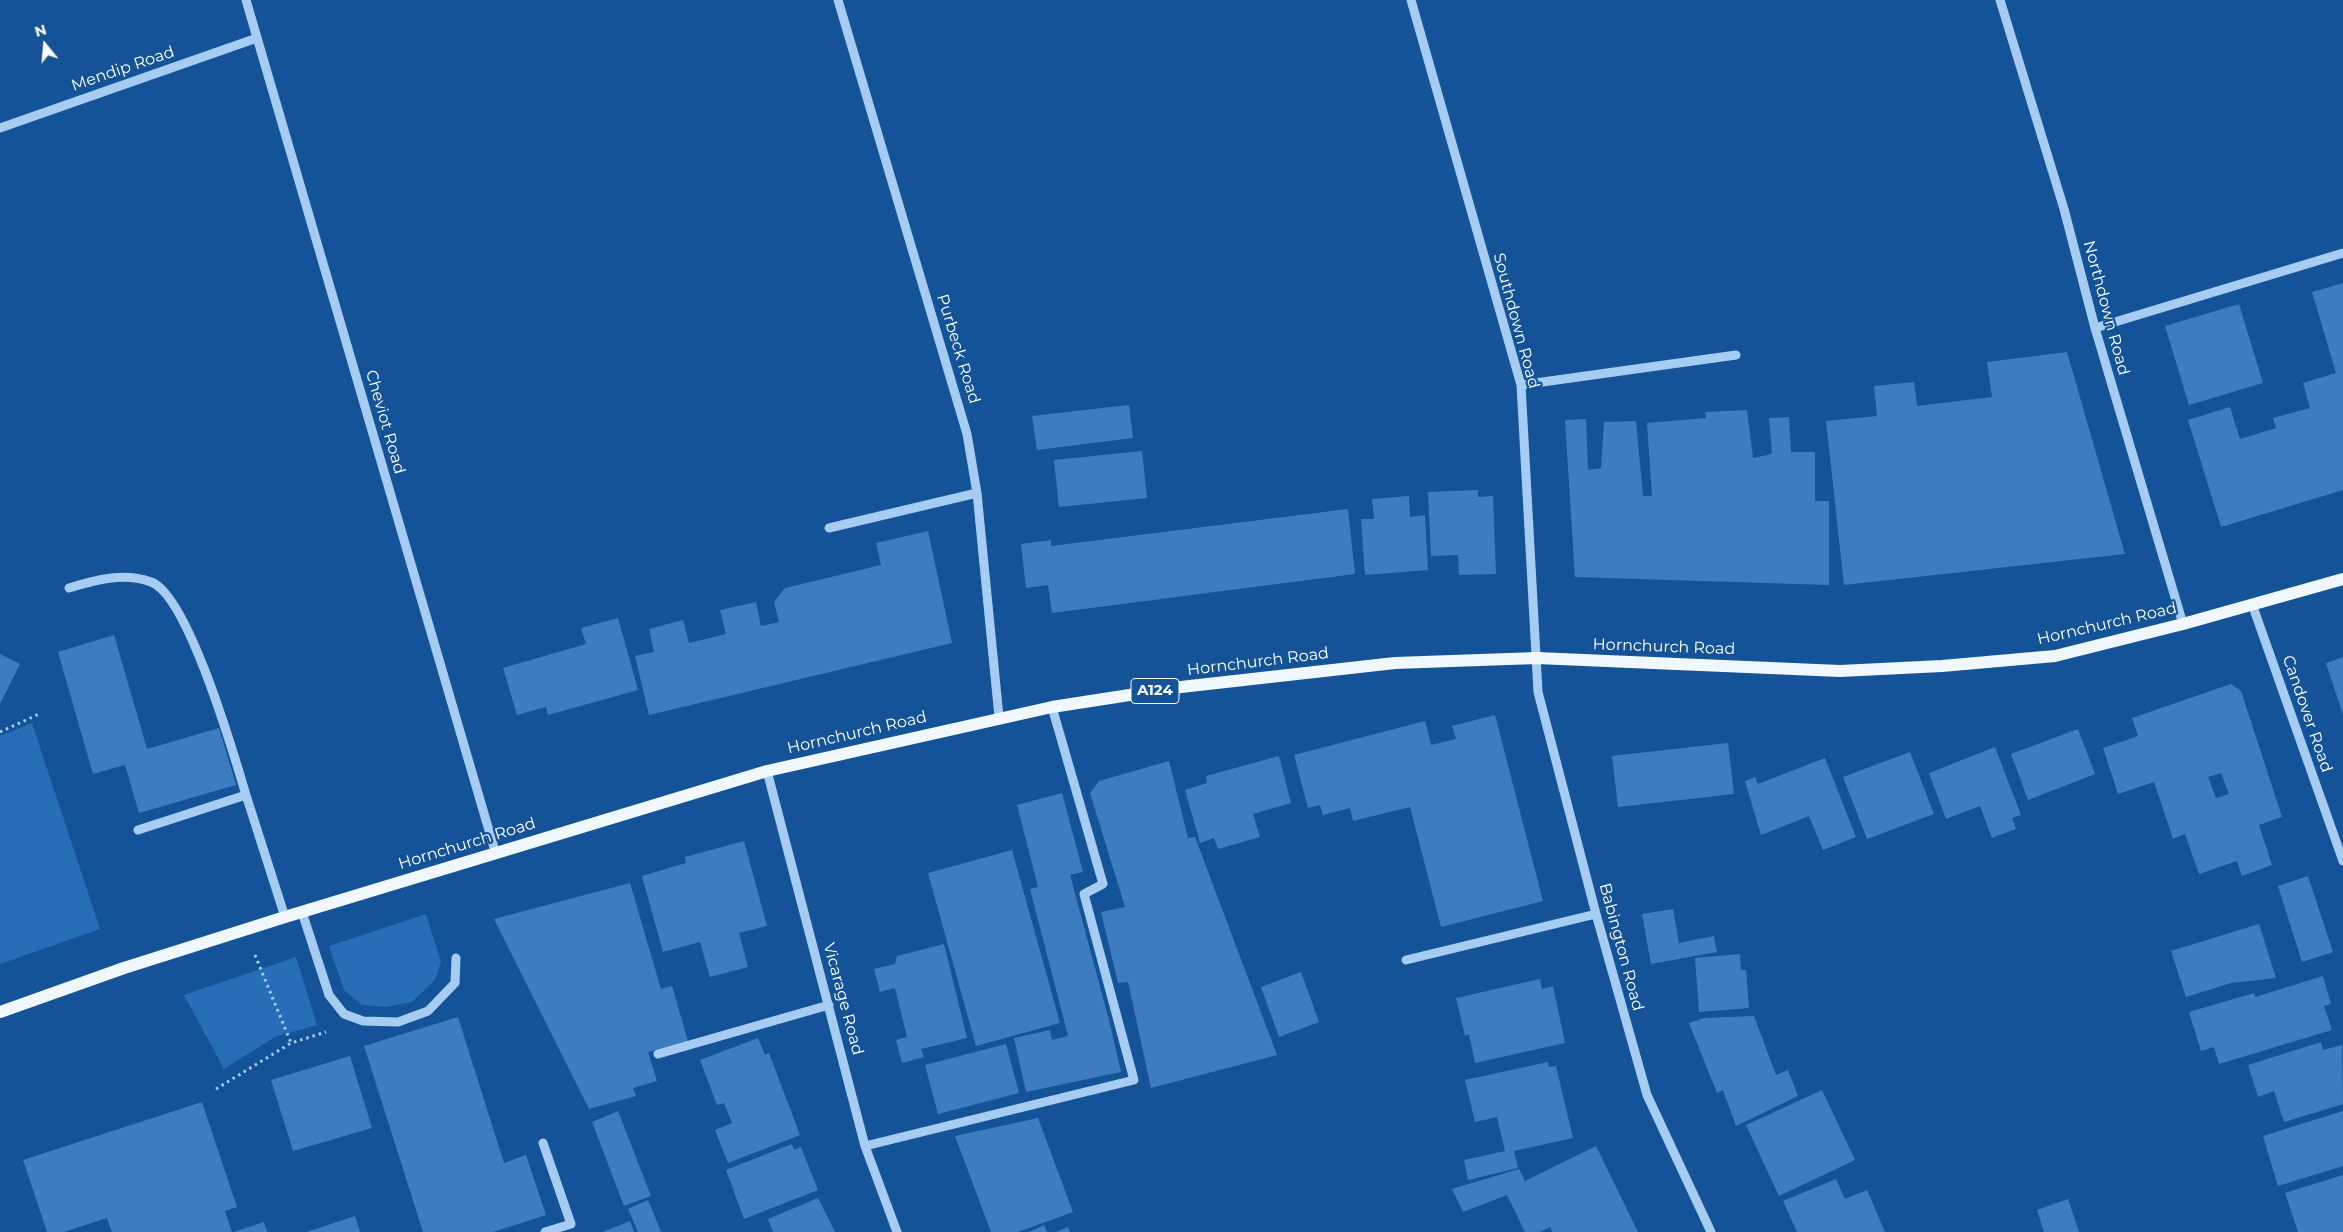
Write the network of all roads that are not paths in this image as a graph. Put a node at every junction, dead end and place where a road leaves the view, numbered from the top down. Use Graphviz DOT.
graph roads {
  1 [pos="246,0"];
  2 [pos="838,0"];
  3 [pos="1411,0"];
  4 [pos="2000,0"];
  5 [pos="257,38"];
  6 [pos="0,128"];
  7 [pos="2343,254"];
  8 [pos="2095,328"];
  9 [pos="1736,355"];
  10 [pos="1521,384"];
  11 [pos="976,493"];
  12 [pos="829,528"];
  13 [pos="2343,579"];
  14 [pos="69,588"];
  15 [pos="2252,604"];
  16 [pos="2183,624"];
  17 [pos="1537,658"];
  18 [pos="1052,707"];
  19 [pos="999,717"];
  20 [pos="767,771"];
  21 [pos="246,795"];
  22 [pos="138,830"];
  23 [pos="495,851"];
  24 [pos="2343,861"];
  25 [pos="302,912"];
  26 [pos="1596,914"];
  27 [pos="285,917"];
  28 [pos="456,958"];
  29 [pos="1406,960"];
  30 [pos="829,1005"];
  31 [pos="0,1012"];
  32 [pos="658,1054"];
  33 [pos="543,1143"];
  34 [pos="865,1146"];
  35 [pos="545,1232"];
  36 [pos="898,1232"];
  37 [pos="1711,1232"];
  1 -- 5 [label="street, Cheviot Road"];
  2 -- 11 [label="street, Purbeck Road"];
  3 -- 10 [label="street, Southdown Road"];
  4 -- 8 [label="street, Northdown Road"];
  5 -- 6 [label="street, Mendip Road"];
  5 -- 23 [label="street, Cheviot Road"];
  7 -- 8 [label="street"];
  8 -- 16 [label="street, Northdown Road"];
  9 -- 10 [label="street"];
  10 -- 17 [label="street, Southdown Road"];
  11 -- 12 [label="street"];
  11 -- 19 [label="street, Purbeck Road"];
  13 -- 15 [label="main road, Hornchurch Road / A124"];
  14 -- 21 [label="street"];
  15 -- 16 [label="main road, Hornchurch Road / A124"];
  15 -- 24 [label="street, Candover Road"];
  16 -- 17 [label="main road, Hornchurch Road / A124"];
  17 -- 18 [label="main road, Hornchurch Road / A124"];
  17 -- 26 [label="street, Babington Road"];
  18 -- 19 [label="main road, Hornchurch Road / A124"];
  18 -- 34 [label="street"];
  19 -- 20 [label="main road, Hornchurch Road / A124"];
  20 -- 23 [label="main road, Hornchurch Road / A124"];
  20 -- 30 [label="street, Vicarage Road"];
  21 -- 22 [label="street"];
  21 -- 27 [label="street"];
  23 -- 25 [label="main road, Hornchurch Road / A124"];
  25 -- 27 [label="main road, Hornchurch Road / A124"];
  25 -- 28 [label="street"];
  26 -- 29 [label="street"];
  26 -- 37 [label="street, Babington Road"];
  27 -- 31 [label="main road, Hornchurch Road / A124"];
  30 -- 32 [label="street"];
  30 -- 34 [label="street, Vicarage Road"];
  33 -- 35 [label="street"];
  34 -- 36 [label="street, Vicarage Road"];
}
